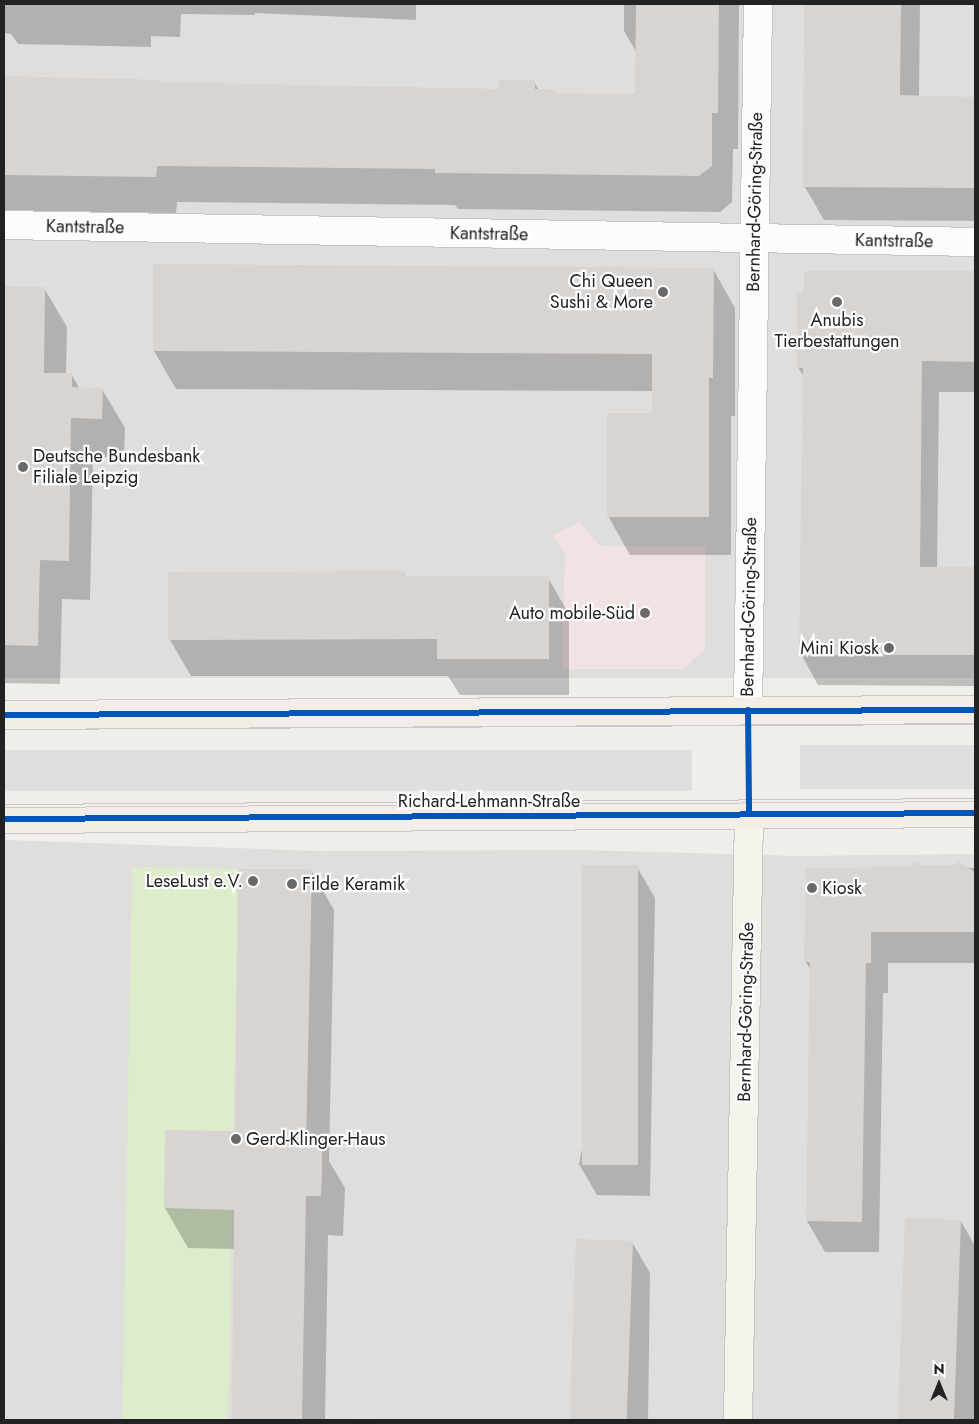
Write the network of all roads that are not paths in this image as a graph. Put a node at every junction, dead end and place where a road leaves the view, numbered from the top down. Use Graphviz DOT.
graph roads {
  1 [pos="758,4"];
  2 [pos="4,225"];
  3 [pos="754,239"];
  4 [pos="975,242"];
  5 [pos="748,710"];
  6 [pos="975,710"];
  7 [pos="4,715"];
  8 [pos="975,813"];
  9 [pos="749,814"];
  10 [pos="4,819"];
  11 [pos="738,1420"];
  1 -- 3 [label="street, Bernhard-Göring-Straße"];
  2 -- 3 [label="street, Kantstraße"];
  3 -- 4 [label="street, Kantstraße"];
  3 -- 5 [label="street, Bernhard-Göring-Straße"];
  5 -- 6 [label="main road"];
  5 -- 7 [label="main road"];
  8 -- 9 [label="main road, Richard-Lehmann-Straße"];
  9 -- 10 [label="main road, Richard-Lehmann-Straße"];
  9 -- 11 [label="street, Bernhard-Göring-Straße"];
}
